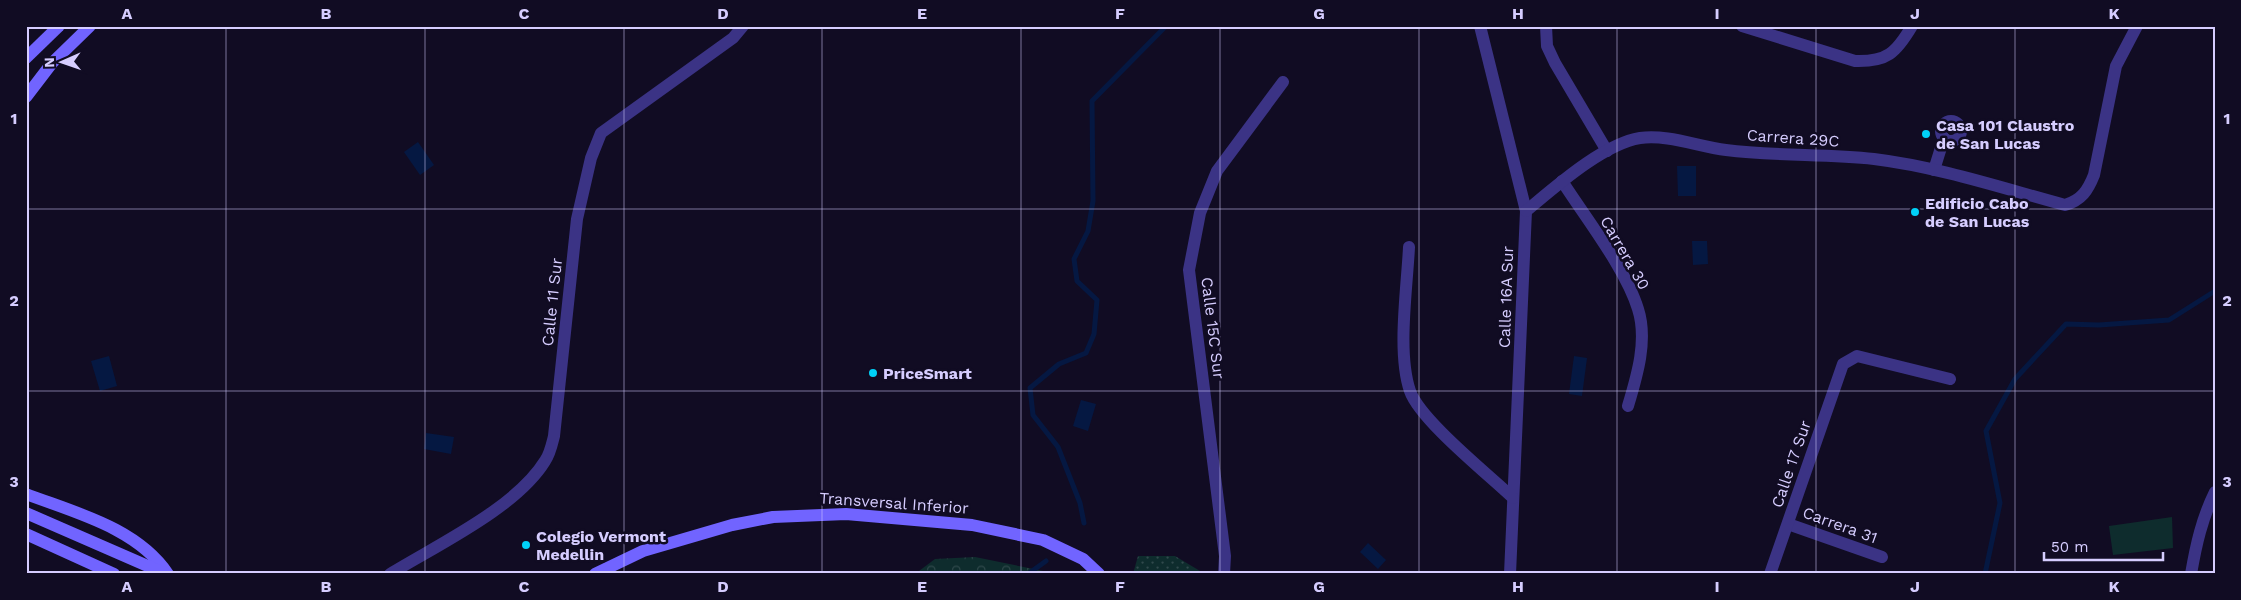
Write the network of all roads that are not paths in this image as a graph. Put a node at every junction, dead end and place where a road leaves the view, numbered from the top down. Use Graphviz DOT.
graph roads {
  1 [pos="58,26"];
  2 [pos="90,26"];
  3 [pos="743,26"];
  4 [pos="1480,26"];
  5 [pos="1546,26"];
  6 [pos="1742,26"];
  7 [pos="1912,26"];
  8 [pos="2137,26"];
  9 [pos="26,58"];
  10 [pos="1283,82"];
  11 [pos="26,97"];
  12 [pos="1944,138"];
  13 [pos="1607,151"];
  14 [pos="1934,170"];
  15 [pos="1562,181"];
  16 [pos="1526,211"];
  17 [pos="1409,247"];
  18 [pos="1950,379"];
  19 [pos="1628,406"];
  20 [pos="1515,473"];
  21 [pos="1492,479"];
  22 [pos="2215,492"];
  23 [pos="26,494"];
  24 [pos="1513,498"];
  25 [pos="26,513"];
  26 [pos="1788,524"];
  27 [pos="26,534"];
  28 [pos="1882,557"];
  29 [pos="114,574"];
  30 [pos="167,574"];
  31 [pos="390,574"];
  32 [pos="595,574"];
  33 [pos="1099,574"];
  34 [pos="1224,574"];
  35 [pos="1510,574"];
  36 [pos="1770,574"];
  37 [pos="2191,574"];
  1 -- 9 [label="main road"];
  2 -- 11 [label="main road"];
  3 -- 31 [label="street, Calle 11 Sur"];
  4 -- 16 [label="street, Calle 16A Sur"];
  5 -- 13 [label="street"];
  6 -- 7 [label="street"];
  8 -- 14 [label="street, Carrera 29C"];
  10 -- 34 [label="street, Calle 15C Sur"];
  12 -- 14 [label="street"];
  13 -- 14 [label="street, Carrera 29C"];
  13 -- 15 [label="street, Carrera 29C"];
  15 -- 16 [label="street, Carrera 29C"];
  15 -- 19 [label="street, Carrera 30"];
  16 -- 20 [label="street, Calle 16A Sur"];
  17 -- 21 [label="street"];
  18 -- 26 [label="street, Calle 17 Sur"];
  20 -- 21 [label="street"];
  20 -- 24 [label="street, Calle 16A Sur"];
  21 -- 24 [label="street"];
  22 -- 37 [label="street"];
  23 -- 30 [label="main road"];
  24 -- 35 [label="street, Calle 16A Sur"];
  25 -- 30 [label="main road"];
  26 -- 28 [label="street, Carrera 31"];
  26 -- 36 [label="street, Calle 17 Sur"];
  27 -- 29 [label="main road"];
  32 -- 33 [label="main road, Transversal Inferior"];
}
